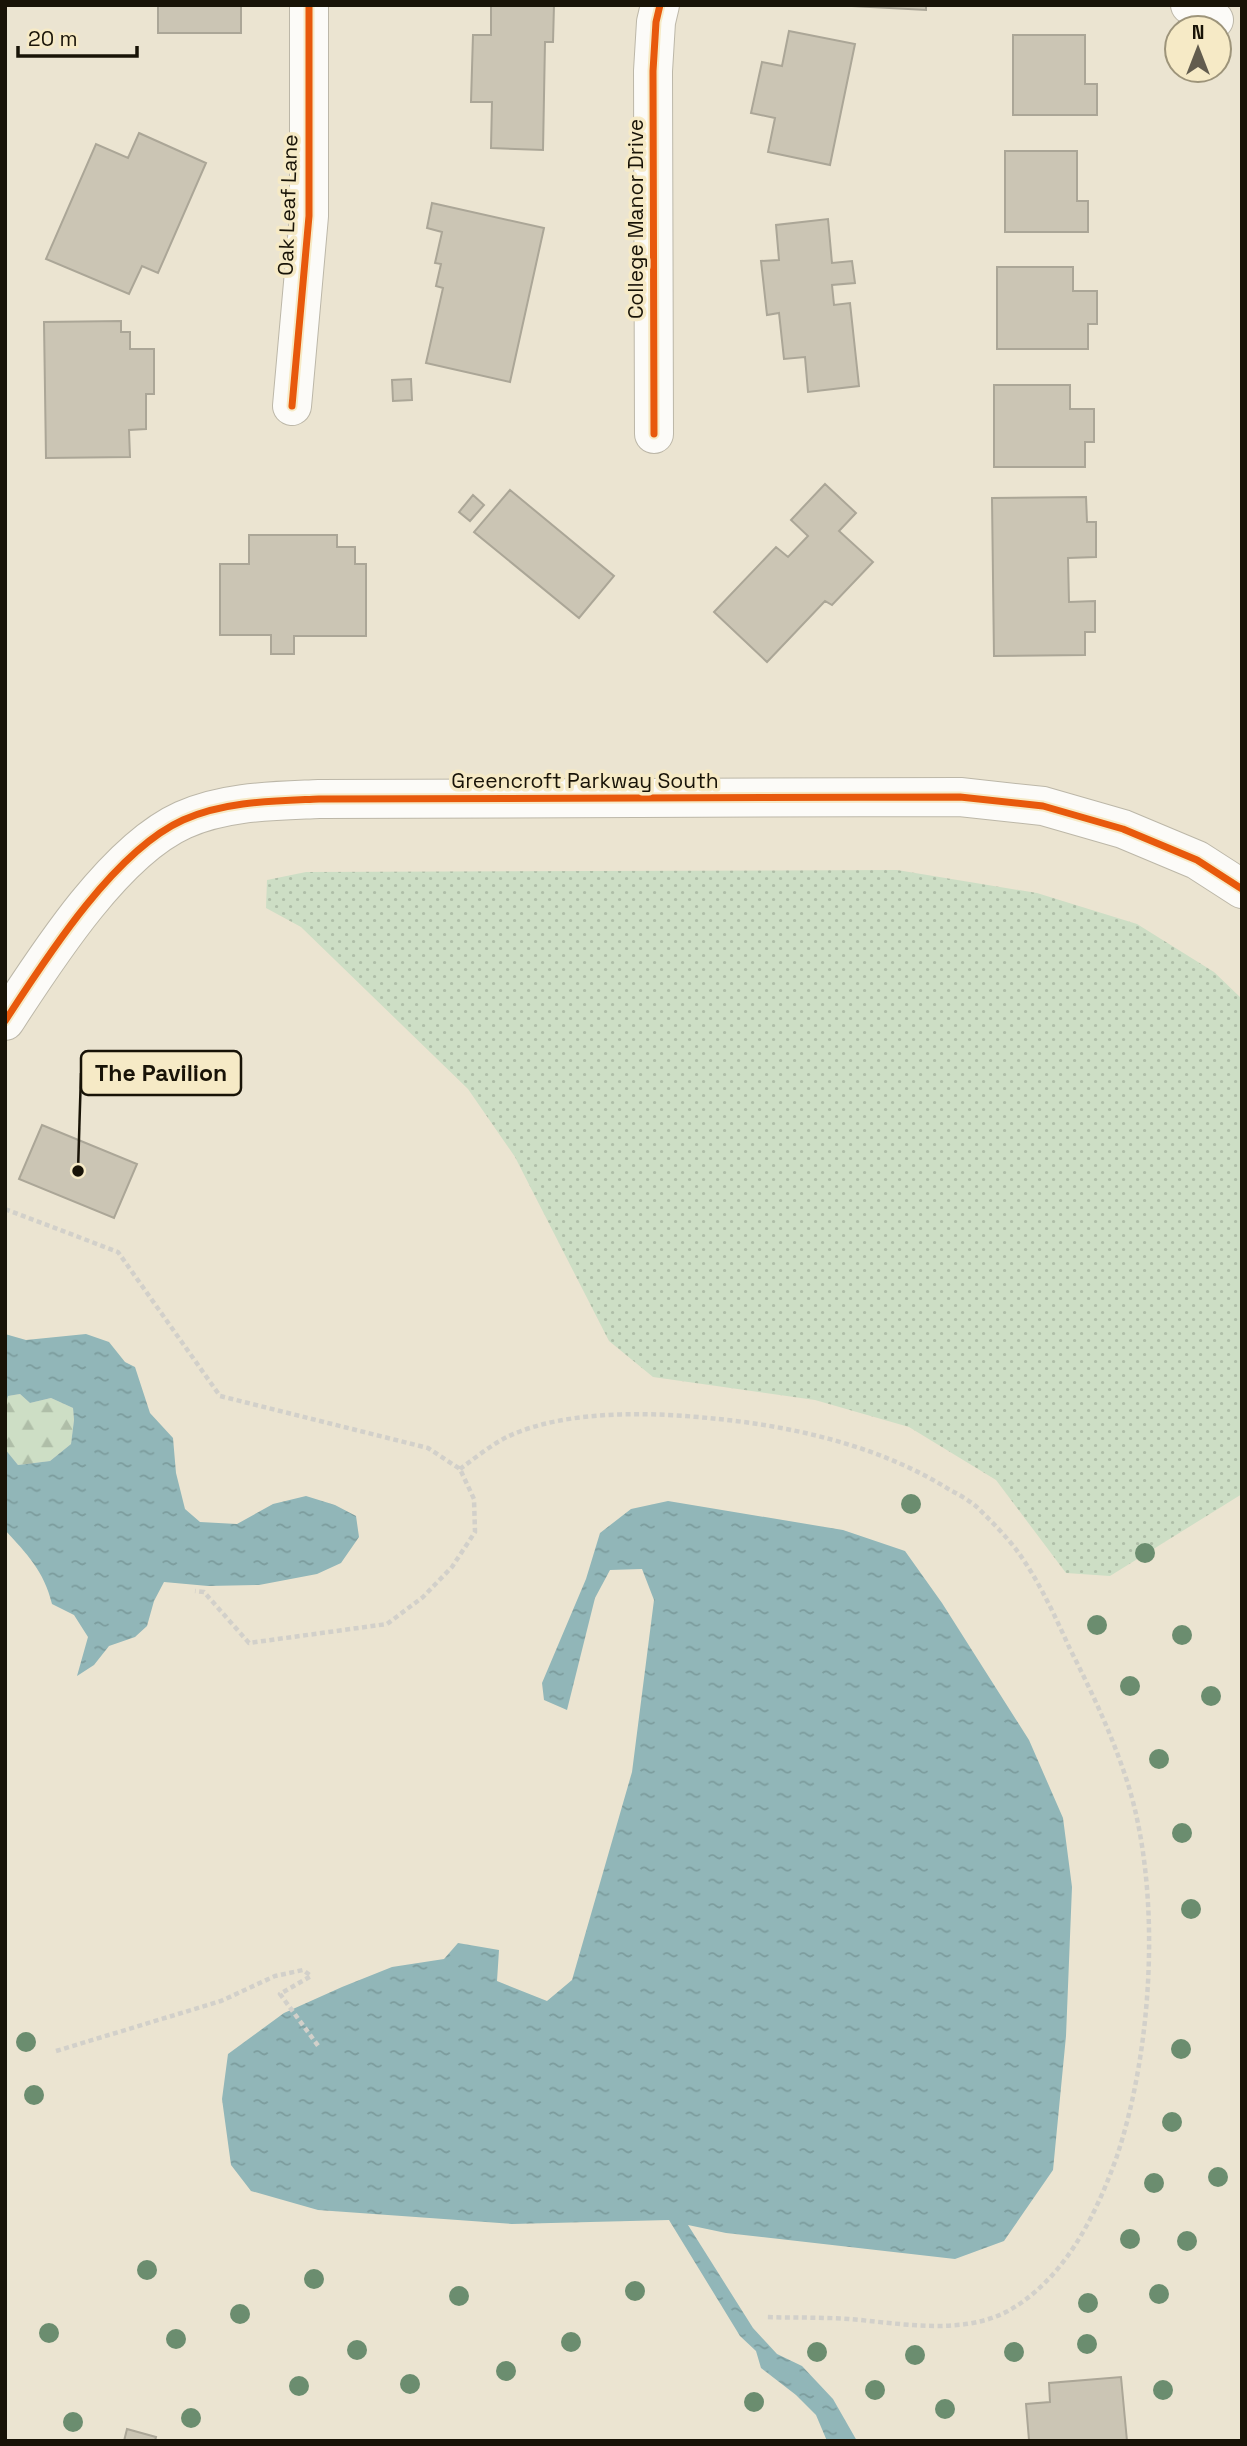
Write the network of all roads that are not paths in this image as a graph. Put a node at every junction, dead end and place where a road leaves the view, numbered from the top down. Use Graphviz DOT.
graph roads {
  1 [pos="309,5"];
  2 [pos="660,5"];
  3 [pos="292,406"];
  4 [pos="654,434"];
  5 [pos="1242,889"];
  6 [pos="5,1021"];
  1 -- 3 [label="street, Oak Leaf Lane"];
  2 -- 4 [label="street, College Manor Drive"];
  5 -- 6 [label="street, Greencroft Parkway South"];
}
